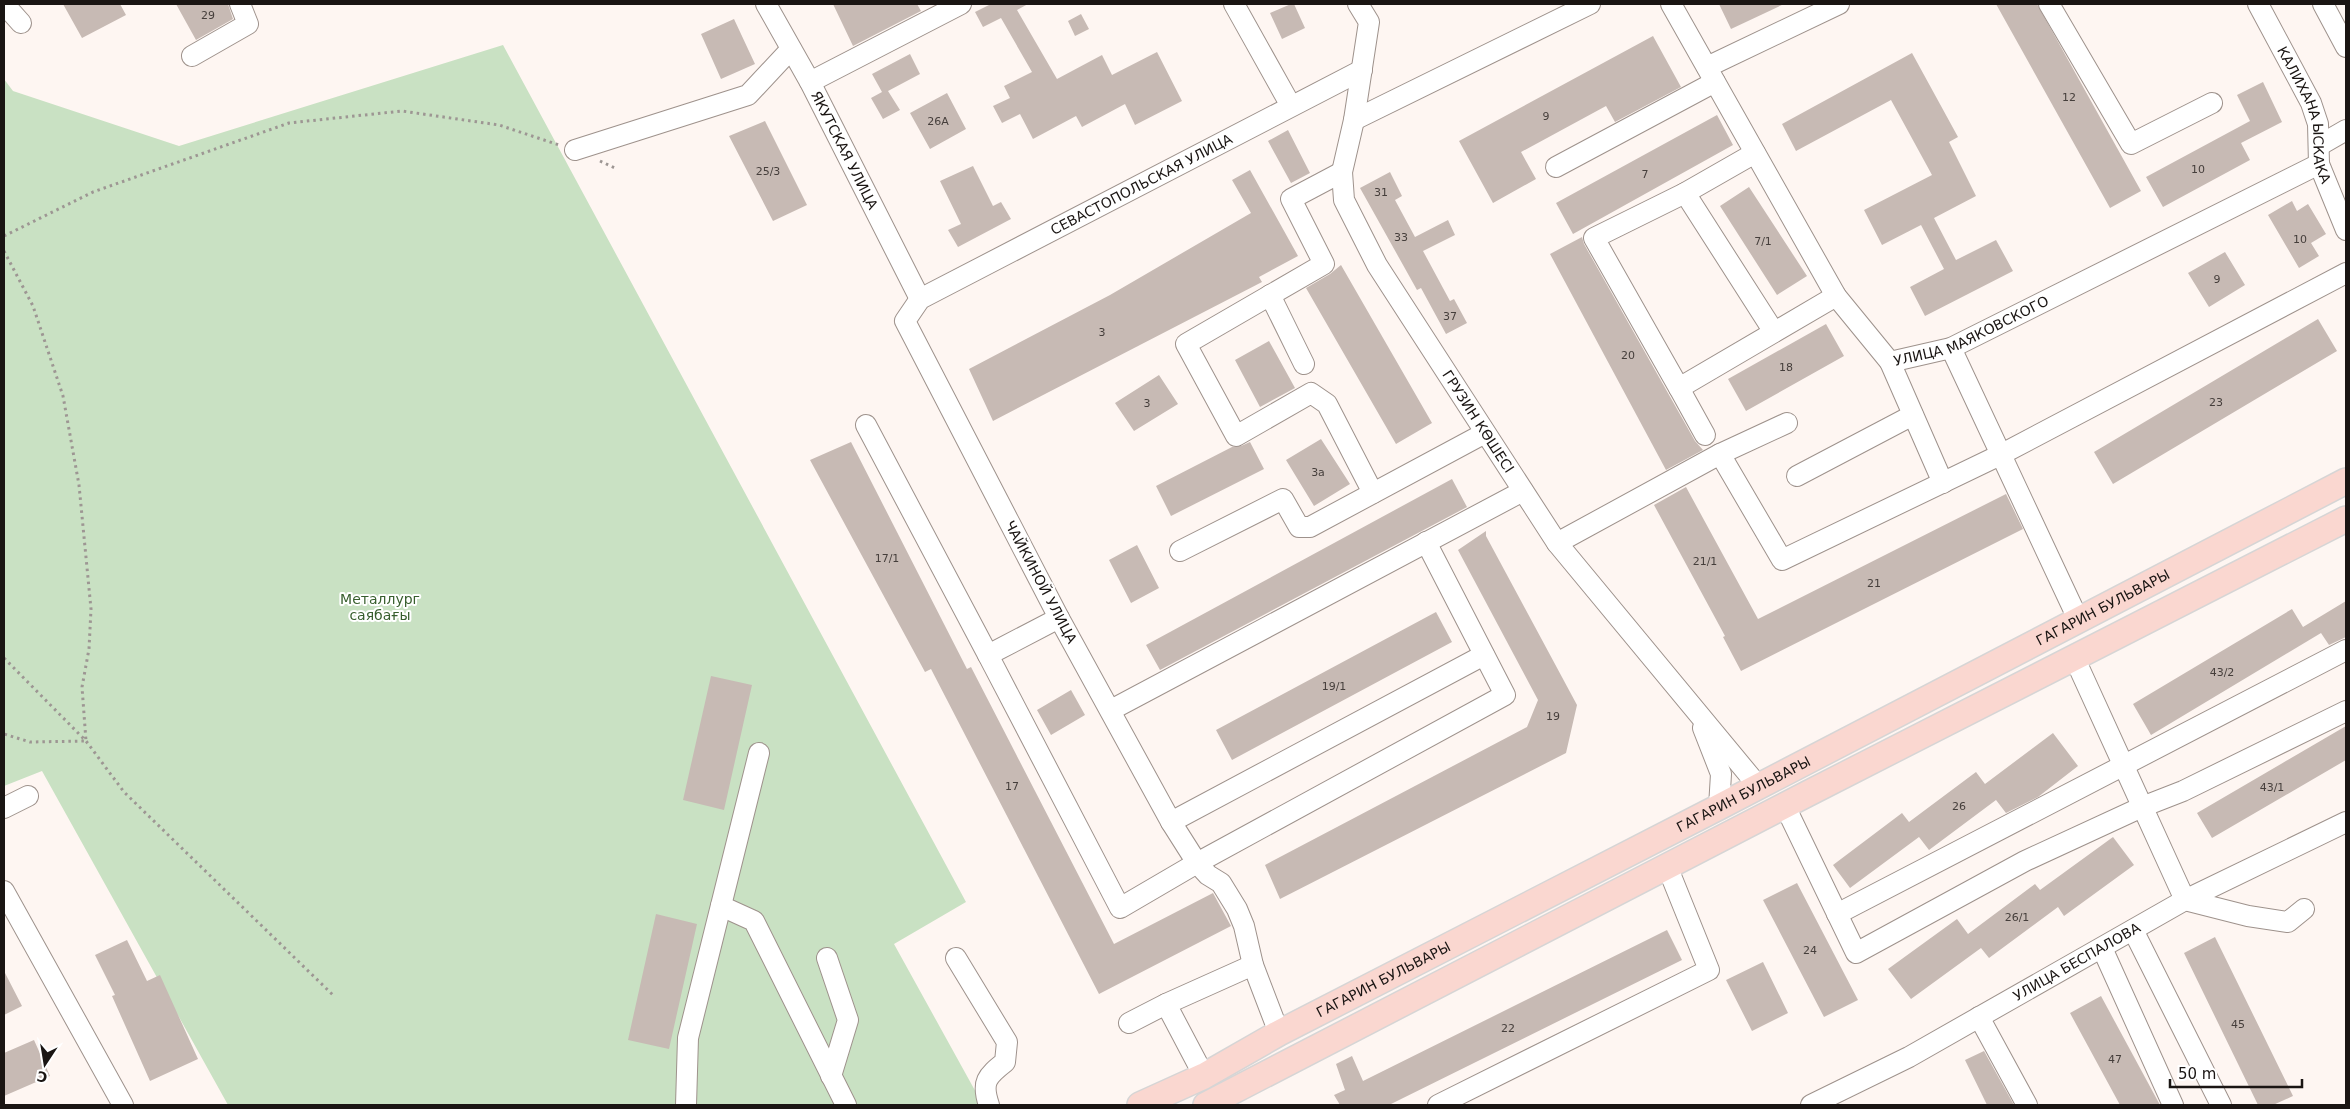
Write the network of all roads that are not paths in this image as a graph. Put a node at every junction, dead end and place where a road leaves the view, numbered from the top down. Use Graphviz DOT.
graph roads {
  1 [pos="4,4"];
  2 [pos="240,4"];
  3 [pos="766,4"];
  4 [pos="961,4"];
  5 [pos="1234,4"];
  6 [pos="1358,4"];
  7 [pos="1590,4"];
  8 [pos="1671,4"];
  9 [pos="1839,4"];
  10 [pos="2049,4"];
  11 [pos="2258,4"];
  12 [pos="2323,4"];
  13 [pos="21,23"];
  14 [pos="2346,47"];
  15 [pos="791,49"];
  16 [pos="192,56"];
  17 [pos="1362,70"];
  18 [pos="1711,75"];
  19 [pos="810,82"];
  20 [pos="2212,103"];
  21 [pos="1291,106"];
  22 [pos="1354,120"];
  23 [pos="2346,130"];
  24 [pos="575,150"];
  25 [pos="1755,154"];
  26 [pos="2319,154"];
  27 [pos="1556,167"];
  28 [pos="1342,172"];
  29 [pos="1685,193"];
  30 [pos="2346,228"];
  31 [pos="2346,272"];
  32 [pos="1270,295"];
  33 [pos="1836,296"];
  34 [pos="920,299"];
  35 [pos="1774,332"];
  36 [pos="1950,348"];
  37 [pos="1890,362"];
  38 [pos="1304,364"];
  39 [pos="1680,388"];
  40 [pos="1913,415"];
  41 [pos="1788,423"];
  42 [pos="866,425"];
  43 [pos="1485,432"];
  44 [pos="1705,435"];
  45 [pos="1720,454"];
  46 [pos="2000,455"];
  47 [pos="1797,476"];
  48 [pos="2346,481"];
  49 [pos="1943,483"];
  50 [pos="1523,491"];
  51 [pos="1373,493"];
  52 [pos="2346,519"];
  53 [pos="1426,542"];
  54 [pos="1557,543"];
  55 [pos="1180,551"];
  56 [pos="1059,618"];
  57 [pos="2078,619"];
  58 [pos="2346,650"];
  59 [pos="988,655"];
  60 [pos="1484,655"];
  61 [pos="2074,657"];
  62 [pos="1111,710"];
  63 [pos="2346,711"];
  64 [pos="1698,714"];
  65 [pos="759,753"];
  66 [pos="2123,765"];
  67 [pos="1759,787"];
  68 [pos="28,796"];
  69 [pos="1719,807"];
  70 [pos="2142,807"];
  71 [pos="4,808"];
  72 [pos="1780,808"];
  73 [pos="1171,822"];
  74 [pos="2346,822"];
  75 [pos="1197,863"];
  76 [pos="1667,866"];
  77 [pos="4,891"];
  78 [pos="2185,900"];
  79 [pos="721,906"];
  80 [pos="2304,909"];
  81 [pos="1837,914"];
  82 [pos="2133,930"];
  83 [pos="2102,948"];
  84 [pos="827,958"];
  85 [pos="956,958"];
  86 [pos="1253,965"];
  87 [pos="1166,1004"];
  88 [pos="1979,1017"];
  89 [pos="1129,1023"];
  90 [pos="1279,1033"];
  91 [pos="831,1076"];
  92 [pos="1204,1076"];
  93 [pos="1845,1098"];
  94 [pos="1146,1104"];
  95 [pos="123,1105"];
  96 [pos="686,1105"];
  97 [pos="846,1105"];
  98 [pos="989,1105"];
  99 [pos="1206,1105"];
  100 [pos="1438,1105"];
  101 [pos="1811,1105"];
  102 [pos="2028,1105"];
  103 [pos="2173,1105"];
  104 [pos="2221,1105"];
  1 -- 13 [label="street"];
  2 -- 16 [label="street"];
  3 -- 15 [label="street, ЯКУТСКАЯ УЛИЦА"];
  4 -- 19 [label="street"];
  5 -- 21 [label="street"];
  6 -- 17 [label="street, ГРУЗИН КӨШЕСІ"];
  7 -- 22 [label="street"];
  8 -- 18 [label="street, УЛИЦА МАЯКОВСКОГО"];
  9 -- 18 [label="street"];
  10 -- 20 [label="street"];
  11 -- 26 [label="street, КАЛИХАНА ЫСКАКА"];
  12 -- 14 [label="street"];
  15 -- 19 [label="street, ЯКУТСКАЯ УЛИЦА"];
  15 -- 24 [label="street"];
  17 -- 21 [label="street, СЕВАСТОПОЛЬСКАЯ УЛИЦА"];
  17 -- 22 [label="street, ГРУЗИН КӨШЕСІ"];
  18 -- 25 [label="street, УЛИЦА МАЯКОВСКОГО"];
  18 -- 27 [label="street"];
  19 -- 34 [label="street, ЯКУТСКАЯ УЛИЦА"];
  21 -- 34 [label="street, СЕВАСТОПОЛЬСКАЯ УЛИЦА"];
  22 -- 28 [label="street, ГРУЗИН КӨШЕСІ"];
  23 -- 26 [label="street, УЛИЦА МАЯКОВСКОГО"];
  25 -- 29 [label="street"];
  25 -- 33 [label="street, УЛИЦА МАЯКОВСКОГО"];
  26 -- 30 [label="street, КАЛИХАНА ЫСКАКА"];
  26 -- 36 [label="street, УЛИЦА МАЯКОВСКОГО"];
  28 -- 32 [label="street"];
  28 -- 43 [label="street, ГРУЗИН КӨШЕСІ"];
  29 -- 35 [label="street"];
  29 -- 39 [label="street"];
  31 -- 46 [label="street"];
  32 -- 38 [label="street"];
  32 -- 51 [label="street"];
  33 -- 35 [label="street"];
  33 -- 37 [label="street, УЛИЦА МАЯКОВСКОГО"];
  34 -- 56 [label="street, ЧАЙКИНОЙ УЛИЦА"];
  35 -- 39 [label="street"];
  36 -- 37 [label="street, УЛИЦА МАЯКОВСКОГО"];
  36 -- 46 [label="street"];
  37 -- 40 [label="street"];
  39 -- 44 [label="street"];
  40 -- 47 [label="street"];
  40 -- 49 [label="street"];
  41 -- 45 [label="street"];
  42 -- 59 [label="street"];
  43 -- 50 [label="street, ГРУЗИН КӨШЕСІ"];
  43 -- 51 [label="street"];
  45 -- 49 [label="street"];
  45 -- 54 [label="street"];
  46 -- 49 [label="street"];
  46 -- 57 [label="street"];
  48 -- 57 [label="main road, ГАГАРИН БУЛЬВАРЫ"];
  50 -- 53 [label="street"];
  50 -- 54 [label="street, ГРУЗИН КӨШЕСІ"];
  51 -- 55 [label="street"];
  52 -- 61 [label="main road, ГАГАРИН БУЛЬВАРЫ"];
  53 -- 60 [label="street"];
  53 -- 62 [label="street"];
  54 -- 64 [label="street, ГРУЗИН КӨШЕСІ"];
  56 -- 59 [label="street"];
  56 -- 62 [label="street, ЧАЙКИНОЙ УЛИЦА"];
  57 -- 67 [label="main road, ГАГАРИН БУЛЬВАРЫ"];
  58 -- 66 [label="street"];
  59 -- 75 [label="street"];
  60 -- 73 [label="street"];
  60 -- 75 [label="street"];
  61 -- 66 [label="street"];
  61 -- 72 [label="main road, ГАГАРИН БУЛЬВАРЫ"];
  62 -- 73 [label="street, ЧАЙКИНОЙ УЛИЦА"];
  63 -- 70 [label="street"];
  64 -- 67 [label="street, ГРУЗИН КӨШЕСІ"];
  64 -- 69 [label="street"];
  65 -- 79 [label="street"];
  66 -- 70 [label="street"];
  66 -- 81 [label="street"];
  67 -- 69 [label="main road, ГАГАРИН БУЛЬВАРЫ"];
  67 -- 72 [label="main road"];
  68 -- 71 [label="street"];
  69 -- 90 [label="main road, ГАГАРИН БУЛЬВАРЫ"];
  70 -- 78 [label="street"];
  70 -- 81 [label="street"];
  72 -- 76 [label="main road, ГАГАРИН БУЛЬВАРЫ"];
  72 -- 81 [label="street"];
  73 -- 75 [label="street, ЧАЙКИНОЙ УЛИЦА"];
  74 -- 78 [label="street, УЛИЦА БЕСПАЛОВА"];
  75 -- 86 [label="street, ЧАЙКИНОЙ УЛИЦА"];
  76 -- 99 [label="main road, ГАГАРИН БУЛЬВАРЫ"];
  76 -- 100 [label="street"];
  77 -- 95 [label="street"];
  78 -- 80 [label="street"];
  78 -- 82 [label="street, УЛИЦА БЕСПАЛОВА"];
  79 -- 91 [label="street"];
  79 -- 96 [label="street"];
  82 -- 83 [label="street, УЛИЦА БЕСПАЛОВА"];
  82 -- 104 [label="street"];
  83 -- 88 [label="street, УЛИЦА БЕСПАЛОВА"];
  83 -- 103 [label="street"];
  84 -- 91 [label="street"];
  85 -- 98 [label="street"];
  86 -- 87 [label="street"];
  86 -- 90 [label="street, ЧАЙКИНОЙ УЛИЦА"];
  87 -- 89 [label="street"];
  87 -- 92 [label="street"];
  88 -- 93 [label="street, УЛИЦА БЕСПАЛОВА"];
  88 -- 102 [label="street"];
  90 -- 92 [label="main road, ГАГАРИН БУЛЬВАРЫ"];
  91 -- 97 [label="street"];
  92 -- 94 [label="main road, ГАГАРИН БУЛЬВАРЫ"];
  93 -- 101 [label="street, УЛИЦА БЕСПАЛОВА"];
}
